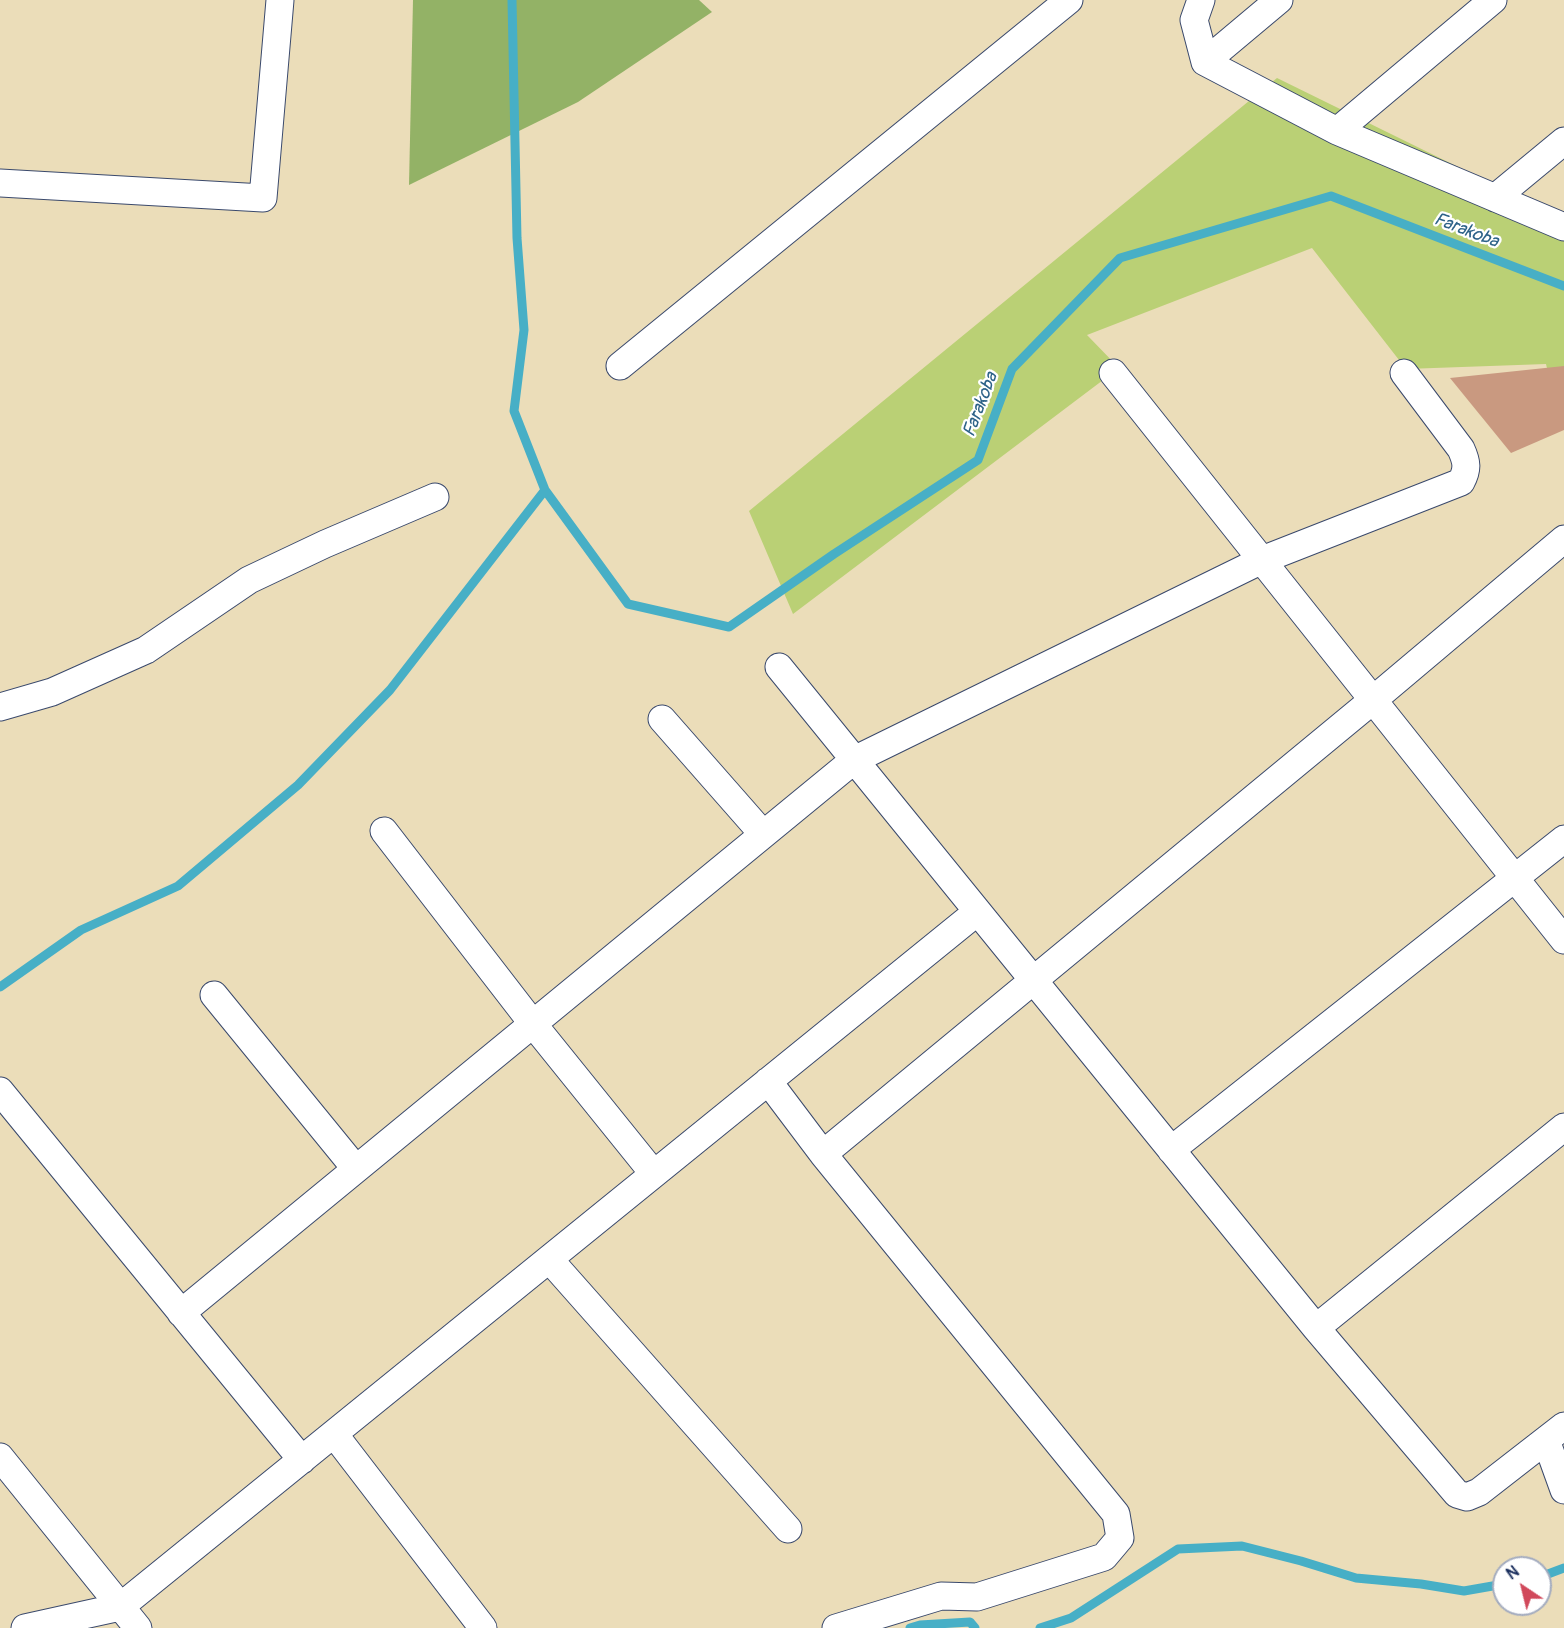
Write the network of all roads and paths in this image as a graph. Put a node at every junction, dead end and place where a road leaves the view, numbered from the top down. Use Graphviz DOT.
graph roads {
  1 [pos="280,0"];
  2 [pos="1069,0"];
  3 [pos="1201,0"];
  4 [pos="1279,0"];
  5 [pos="1493,0"];
  6 [pos="1205,62"];
  7 [pos="1337,130"];
  8 [pos="1564,141"];
  9 [pos="0,183"];
  10 [pos="1495,198"];
  11 [pos="1564,227"];
  12 [pos="620,366"];
  13 [pos="1113,373"];
  14 [pos="1404,373"];
  15 [pos="435,497"];
  16 [pos="1564,539"];
  17 [pos="1262,560"];
  18 [pos="779,667"];
  19 [pos="1373,700"];
  20 [pos="0,706"];
  21 [pos="663,719"];
  22 [pos="854,760"];
  23 [pos="384,831"];
  24 [pos="763,834"];
  25 [pos="1564,839"];
  26 [pos="1514,879"];
  27 [pos="977,912"];
  28 [pos="1564,940"];
  29 [pos="1033,980"];
  30 [pos="214,995"];
  31 [pos="533,1024"];
  32 [pos="768,1082"];
  33 [pos="0,1091"];
  34 [pos="1564,1127"];
  35 [pos="1171,1150"];
  36 [pos="823,1154"];
  37 [pos="356,1169"];
  38 [pos="654,1174"];
  39 [pos="549,1259"];
  40 [pos="181,1313"];
  41 [pos="1316,1328"];
  42 [pos="1555,1433"];
  43 [pos="334,1434"];
  44 [pos="0,1457"];
  45 [pos="302,1460"];
  46 [pos="1564,1490"];
  47 [pos="788,1529"];
  48 [pos="120,1607"];
  49 [pos="25,1628"];
  50 [pos="138,1628"];
  51 [pos="483,1628"];
  52 [pos="836,1628"];
  1 -- 9 [label="street"];
  2 -- 12 [label="street"];
  3 -- 6 [label="street"];
  4 -- 6 [label="street"];
  5 -- 7 [label="street"];
  6 -- 7 [label="street"];
  7 -- 10 [label="street"];
  8 -- 10 [label="street"];
  10 -- 11 [label="street"];
  13 -- 17 [label="street"];
  14 -- 17 [label="street"];
  15 -- 20 [label="street"];
  16 -- 19 [label="street"];
  17 -- 19 [label="street"];
  17 -- 22 [label="street"];
  18 -- 22 [label="street"];
  19 -- 26 [label="street"];
  19 -- 29 [label="street"];
  21 -- 24 [label="street"];
  22 -- 24 [label="street"];
  22 -- 27 [label="street"];
  23 -- 31 [label="street"];
  24 -- 31 [label="street"];
  25 -- 26 [label="street"];
  26 -- 28 [label="street"];
  26 -- 35 [label="street"];
  27 -- 29 [label="street"];
  27 -- 32 [label="street"];
  29 -- 35 [label="street"];
  29 -- 36 [label="street"];
  30 -- 37 [label="street"];
  31 -- 37 [label="street"];
  31 -- 38 [label="street"];
  32 -- 36 [label="street"];
  32 -- 38 [label="street"];
  33 -- 40 [label="street"];
  34 -- 41 [label="street"];
  35 -- 41 [label="street"];
  36 -- 52 [label="street"];
  37 -- 40 [label="street"];
  38 -- 39 [label="street"];
  39 -- 43 [label="street"];
  39 -- 47 [label="street"];
  40 -- 45 [label="street"];
  41 -- 42 [label="street"];
  42 -- 46 [label="street"];
  43 -- 45 [label="street"];
  43 -- 51 [label="street"];
  44 -- 48 [label="street"];
  45 -- 48 [label="street"];
  48 -- 49 [label="street"];
  48 -- 50 [label="street"];
}
